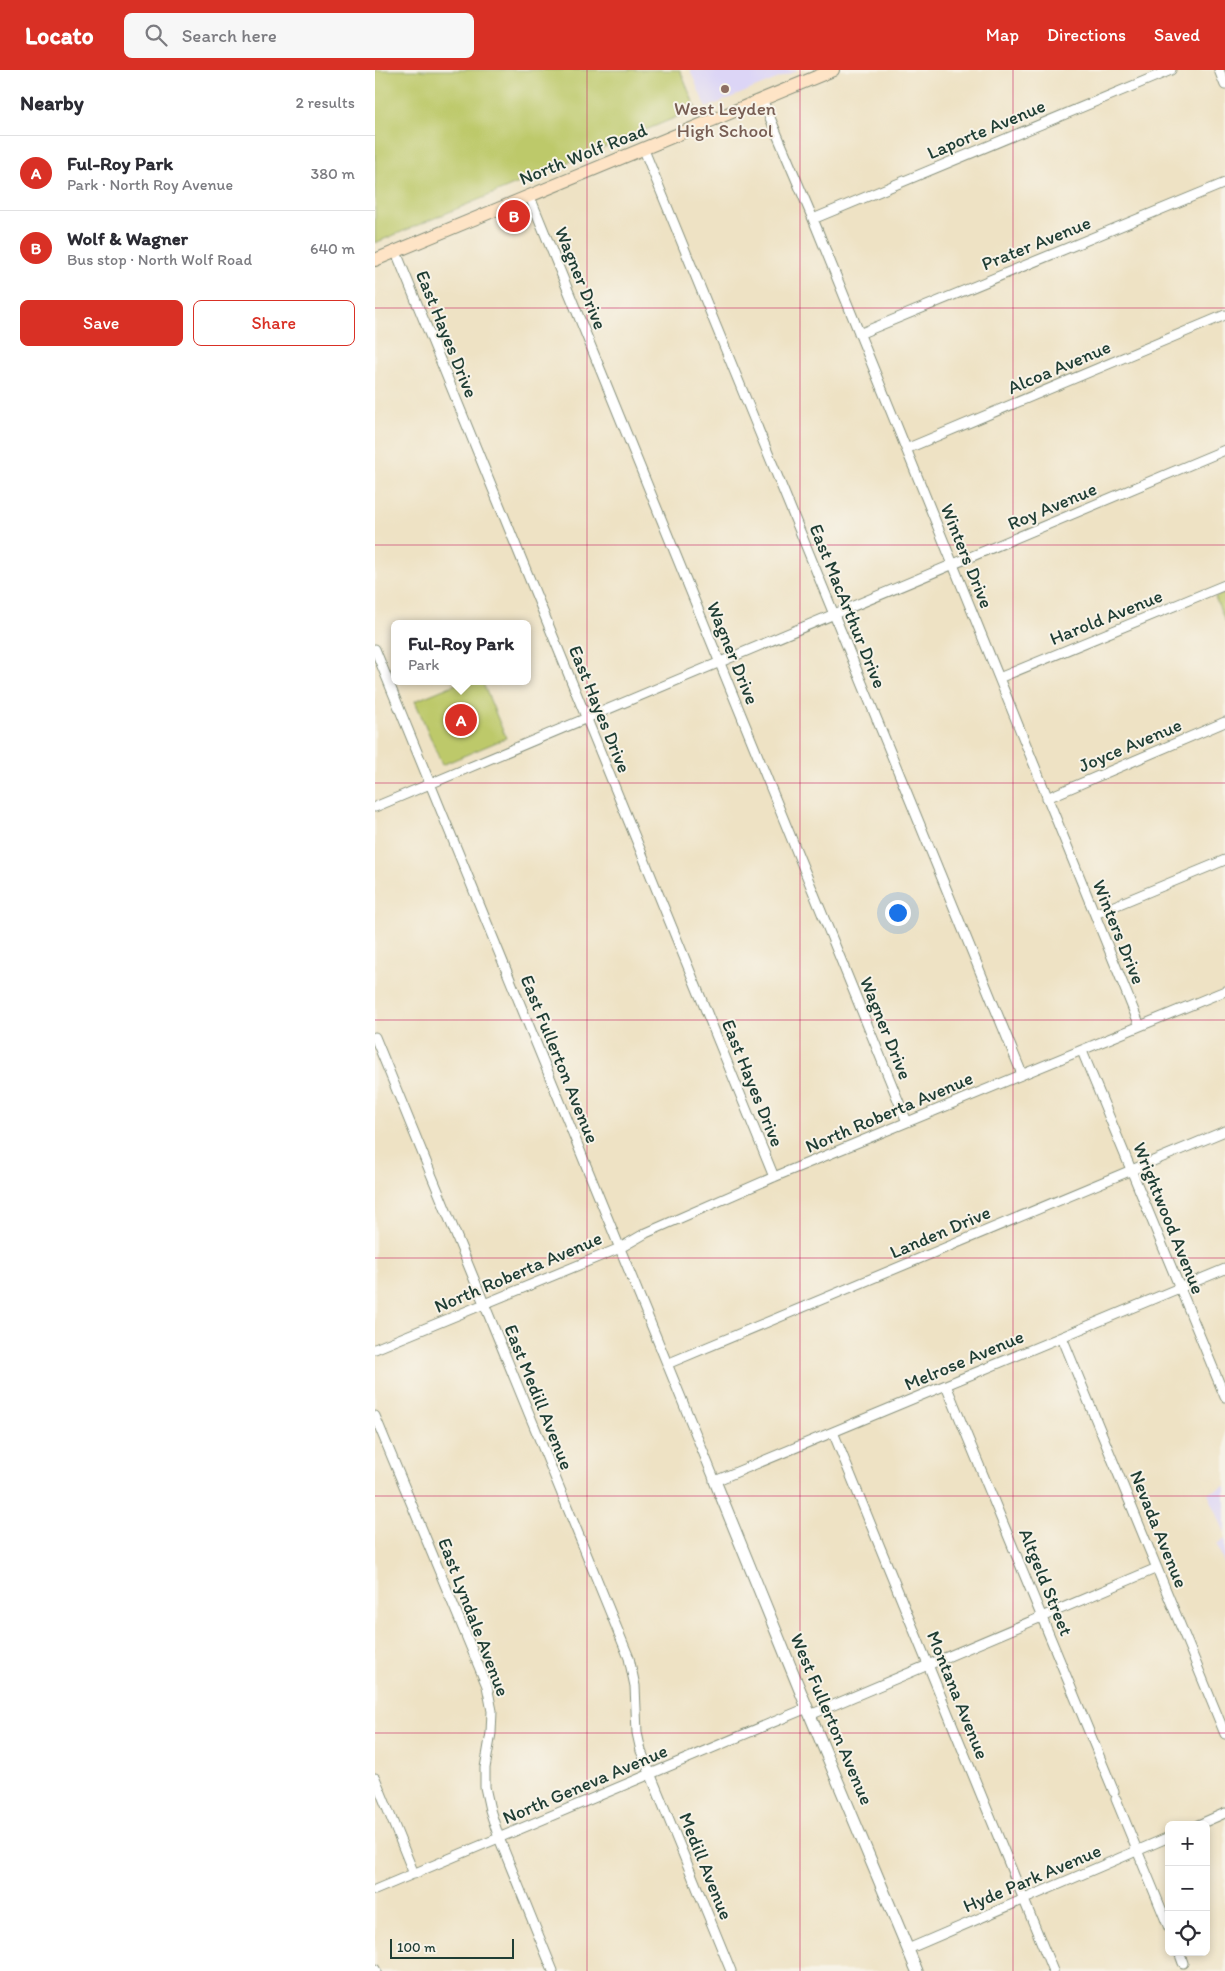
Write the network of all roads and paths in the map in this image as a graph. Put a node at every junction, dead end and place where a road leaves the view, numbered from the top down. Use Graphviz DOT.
graph roads {
  1 [pos="833,70"];
  2 [pos="1171,70"];
  3 [pos="1219,70"];
  4 [pos="1225,85"];
  5 [pos="762,99"];
  6 [pos="644,150"];
  7 [pos="1225,182"];
  8 [pos="530,196"];
  9 [pos="813,219"];
  10 [pos="396,252"];
  11 [pos="375,260"];
  12 [pos="1225,315"];
  13 [pos="859,334"];
  14 [pos="906,449"];
  15 [pos="1225,450"];
  16 [pos="953,565"];
  17 [pos="1225,585"];
  18 [pos="835,615"];
  19 [pos="375,650"];
  20 [pos="720,663"];
  21 [pos="999,678"];
  22 [pos="586,718"];
  23 [pos="1225,722"];
  24 [pos="430,785"];
  25 [pos="1047,798"];
  26 [pos="375,807"];
  27 [pos="1225,860"];
  28 [pos="1095,914"];
  29 [pos="1225,991"];
  30 [pos="1140,1026"];
  31 [pos="375,1037"];
  32 [pos="1082,1051"];
  33 [pos="1022,1074"];
  34 [pos="907,1122"];
  35 [pos="1225,1131"];
  36 [pos="1132,1170"];
  37 [pos="774,1177"];
  38 [pos="619,1248"];
  39 [pos="1225,1269"];
  40 [pos="1181,1288"];
  41 [pos="484,1304"];
  42 [pos="1062,1337"];
  43 [pos="375,1349"];
  44 [pos="667,1364"];
  45 [pos="947,1385"];
  46 [pos="1225,1397"];
  47 [pos="375,1416"];
  48 [pos="833,1432"];
  49 [pos="715,1481"];
  50 [pos="1157,1568"];
  51 [pos="1043,1616"];
  52 [pos="927,1664"];
  53 [pos="808,1711"];
  54 [pos="1225,1734"];
  55 [pos="650,1774"];
  56 [pos="375,1778"];
  57 [pos="1225,1813"];
  58 [pos="1207,1821"];
  59 [pos="499,1838"];
  60 [pos="1165,1839"];
  61 [pos="1137,1851"];
  62 [pos="414,1874"];
  63 [pos="375,1890"];
  64 [pos="1022,1899"];
  65 [pos="1165,1918"];
  66 [pos="908,1949"];
  67 [pos="1180,1956"];
  68 [pos="1183,1963"];
  69 [pos="553,1971"];
  70 [pos="731,1971"];
  71 [pos="917,1971"];
  72 [pos="1053,1971"];
  1 -- 5 [label="main road, North Wolf Road"];
  2 -- 9 [label="street, Laporte Avenue"];
  3 -- 4 [label="street"];
  5 -- 6 [label="main road, North Wolf Road"];
  5 -- 9 [label="street, Winters Drive"];
  6 -- 8 [label="main road, North Wolf Road"];
  6 -- 18 [label="street, East MacArthur Drive"];
  7 -- 13 [label="street, Prater Avenue"];
  8 -- 10 [label="main road, North Wolf Road"];
  8 -- 20 [label="street, Wagner Drive"];
  9 -- 13 [label="street, Winters Drive"];
  10 -- 11 [label="main road, North Wolf Road"];
  10 -- 22 [label="street, East Hayes Drive"];
  12 -- 14 [label="street, Alcoa Avenue"];
  13 -- 14 [label="street, Winters Drive"];
  14 -- 16 [label="street, Winters Drive"];
  15 -- 16 [label="street, Roy Avenue"];
  16 -- 18 [label="street, Roy Avenue"];
  16 -- 21 [label="street, Winters Drive"];
  17 -- 21 [label="street, Harold Avenue"];
  18 -- 20 [label="street, Roy Avenue"];
  18 -- 33 [label="street, East MacArthur Drive"];
  19 -- 24 [label="street, East Fullerton Avenue"];
  20 -- 22 [label="street, Roy Avenue"];
  20 -- 34 [label="street, Wagner Drive"];
  21 -- 25 [label="street, Winters Drive"];
  22 -- 24 [label="street, Roy Avenue"];
  22 -- 37 [label="street, East Hayes Drive"];
  23 -- 25 [label="street, Joyce Avenue"];
  24 -- 26 [label="street, Roy Avenue"];
  24 -- 38 [label="street, East Fullerton Avenue"];
  25 -- 28 [label="street, Winters Drive"];
  27 -- 28 [label="street"];
  28 -- 30 [label="street, Winters Drive"];
  29 -- 30 [label="street, North Roberta Avenue"];
  30 -- 32 [label="street, North Roberta Avenue"];
  31 -- 41 [label="street, East Medill Avenue"];
  32 -- 33 [label="street, North Roberta Avenue"];
  32 -- 36 [label="street, Wrightwood Avenue"];
  33 -- 34 [label="street, North Roberta Avenue"];
  34 -- 37 [label="street, North Roberta Avenue"];
  35 -- 36 [label="street, Landen Drive"];
  36 -- 40 [label="street, Wrightwood Avenue"];
  36 -- 44 [label="street, Landen Drive"];
  37 -- 38 [label="street, North Roberta Avenue"];
  38 -- 41 [label="street, North Roberta Avenue"];
  38 -- 44 [label="street, East Fullerton Avenue"];
  39 -- 40 [label="street, Melrose Avenue"];
  40 -- 42 [label="street, Melrose Avenue"];
  40 -- 46 [label="street, Wrightwood Avenue"];
  41 -- 43 [label="street, North Roberta Avenue"];
  41 -- 55 [label="street, East Medill Avenue"];
  42 -- 45 [label="street, Melrose Avenue"];
  42 -- 50 [label="street, Nevada Avenue"];
  44 -- 49 [label="street, East Fullerton Avenue"];
  45 -- 48 [label="street, Melrose Avenue"];
  45 -- 51 [label="street, Altgeld Street"];
  47 -- 59 [label="street, East Lyndale Avenue"];
  48 -- 49 [label="street, Melrose Avenue"];
  48 -- 52 [label="street, Montana Avenue"];
  49 -- 53 [label="street, West Fullerton Avenue"];
  50 -- 51 [label="street, North Geneva Avenue"];
  50 -- 54 [label="street, Nevada Avenue"];
  51 -- 52 [label="street, North Geneva Avenue"];
  51 -- 61 [label="street, Altgeld Street"];
  52 -- 53 [label="street, North Geneva Avenue"];
  52 -- 64 [label="street, Montana Avenue"];
  53 -- 55 [label="street, North Geneva Avenue"];
  53 -- 66 [label="street, West Fullerton Avenue"];
  55 -- 59 [label="street, North Geneva Avenue"];
  55 -- 70 [label="street, Medill Avenue"];
  56 -- 62 [label="street"];
  57 -- 58 [label="street"];
  59 -- 62 [label="street, North Geneva Avenue"];
  59 -- 69 [label="street, East Lyndale Avenue"];
  60 -- 61 [label="street, Hyde Park Avenue"];
  61 -- 64 [label="street, Hyde Park Avenue"];
  61 -- 65 [label="street, Altgeld Street"];
  62 -- 63 [label="street, North Geneva Avenue"];
  64 -- 66 [label="street, Hyde Park Avenue"];
  64 -- 72 [label="street, Montana Avenue"];
  66 -- 71 [label="street, West Fullerton Avenue"];
  67 -- 68 [label="street"];
}
